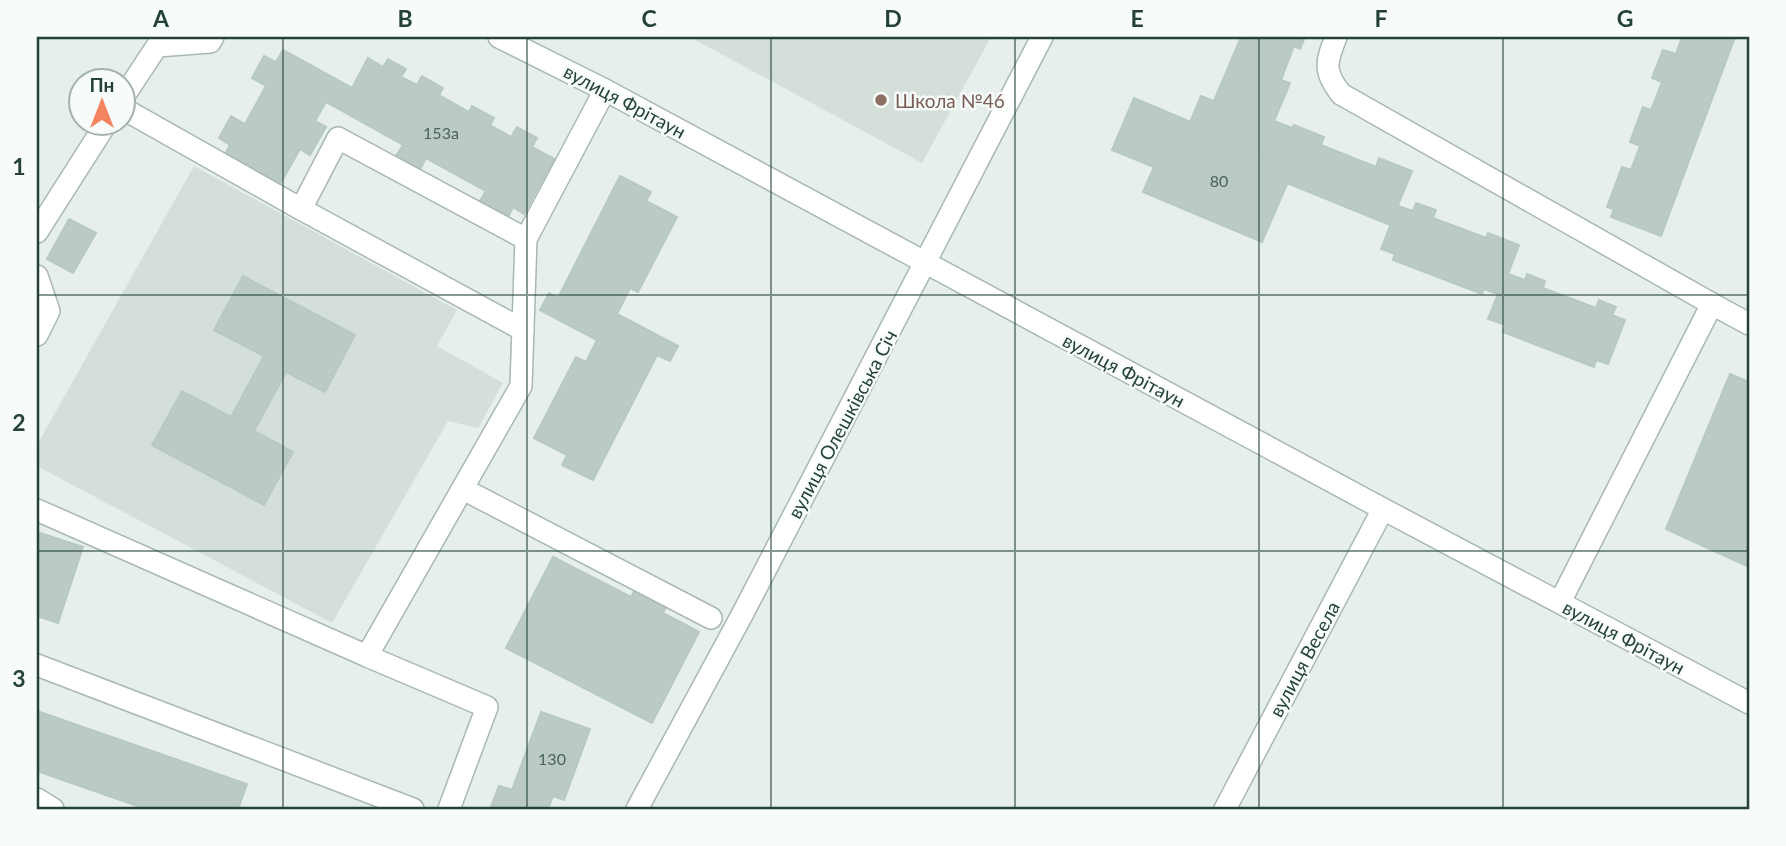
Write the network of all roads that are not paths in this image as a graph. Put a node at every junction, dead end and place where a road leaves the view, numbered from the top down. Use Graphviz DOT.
graph roads {
  1 [pos="213,37"];
  2 [pos="499,37"];
  3 [pos="1042,37"];
  4 [pos="1336,37"];
  5 [pos="147,41"];
  6 [pos="136,67"];
  7 [pos="605,90"];
  8 [pos="136,116"];
  9 [pos="98,136"];
  10 [pos="301,209"];
  11 [pos="37,232"];
  12 [pos="526,239"];
  13 [pos="926,263"];
  14 [pos="37,276"];
  15 [pos="1712,304"];
  16 [pos="1749,324"];
  17 [pos="523,330"];
  18 [pos="37,335"];
  19 [pos="463,489"];
  20 [pos="1383,509"];
  21 [pos="37,510"];
  22 [pos="1560,602"];
  23 [pos="711,618"];
  24 [pos="367,656"];
  25 [pos="37,665"];
  26 [pos="1749,703"];
  27 [pos="37,799"];
  28 [pos="53,809"];
  29 [pos="413,809"];
  30 [pos="449,809"];
  31 [pos="638,809"];
  32 [pos="1225,809"];
  1 -- 5 [label="street"];
  2 -- 7 [label="street, вулиця Фрітаун"];
  3 -- 13 [label="street, вулиця Олешківська Січ"];
  4 -- 15 [label="street"];
  5 -- 6 [label="street"];
  7 -- 12 [label="street"];
  7 -- 13 [label="street, вулиця Фрітаун"];
  8 -- 10 [label="street"];
  9 -- 11 [label="street"];
  10 -- 12 [label="street"];
  10 -- 17 [label="street"];
  12 -- 17 [label="street"];
  13 -- 20 [label="street, вулиця Фрітаун"];
  13 -- 31 [label="street, вулиця Олешківська Січ"];
  14 -- 18 [label="street"];
  15 -- 16 [label="street"];
  15 -- 22 [label="street"];
  17 -- 19 [label="street"];
  19 -- 23 [label="street"];
  19 -- 24 [label="street"];
  20 -- 22 [label="street, вулиця Фрітаун"];
  20 -- 32 [label="street, вулиця Весела"];
  21 -- 24 [label="street"];
  22 -- 26 [label="street, вулиця Фрітаун"];
  24 -- 30 [label="street"];
  25 -- 29 [label="street"];
  27 -- 28 [label="street"];
}
